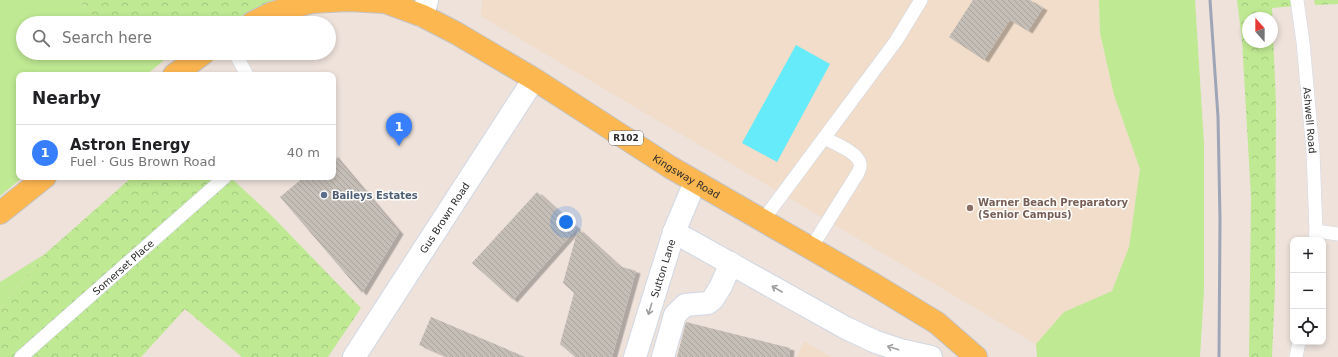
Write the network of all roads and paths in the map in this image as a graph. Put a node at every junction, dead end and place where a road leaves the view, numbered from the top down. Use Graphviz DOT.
graph roads {
  1 [pos="921,0"];
  2 [pos="1297,0"];
  3 [pos="425,8"];
  4 [pos="266,16"];
  5 [pos="194,60"];
  6 [pos="239,60"];
  7 [pos="178,72"];
  8 [pos="245,72"];
  9 [pos="534,79"];
  10 [pos="824,138"];
  11 [pos="41,180"];
  12 [pos="222,180"];
  13 [pos="695,182"];
  14 [pos="0,213"];
  15 [pos="763,220"];
  16 [pos="674,232"];
  17 [pos="1338,234"];
  18 [pos="1316,235"];
  19 [pos="811,248"];
  20 [pos="731,263"];
  21 [pos="1298,345"];
  22 [pos="21,357"];
  23 [pos="354,357"];
  24 [pos="635,357"];
  25 [pos="663,357"];
  26 [pos="931,357"];
  27 [pos="976,357"];
  28 [pos="1296,357"];
  1 -- 10 [label="lane"];
  2 -- 18 [label="lane, Ashwell Road"];
  3 -- 4 [label="main road, Kingsway Road / R102"];
  3 -- 9 [label="main road, Kingsway Road / R102"];
  5 -- 7 [label="main road"];
  6 -- 8 [label="lane"];
  9 -- 13 [label="main road, Kingsway Road / R102"];
  9 -- 23 [label="street, Gus Brown Road"];
  10 -- 15 [label="lane"];
  10 -- 19 [label="lane"];
  11 -- 14 [label="main road"];
  12 -- 22 [label="lane, Somerset Place"];
  13 -- 15 [label="main road, Kingsway Road / R102"];
  13 -- 16 [label="street, Sutton Lane"];
  15 -- 19 [label="main road, Kingsway Road / R102"];
  16 -- 20 [label="street"];
  16 -- 24 [label="street, Sutton Lane, one-way"];
  17 -- 18 [label="lane"];
  19 -- 27 [label="main road, Kingsway Road / R102"];
  20 -- 25 [label="street"];
  26 -- 20 [label="street, one-way"];
  21 -- 28 [label="lane"];
}
